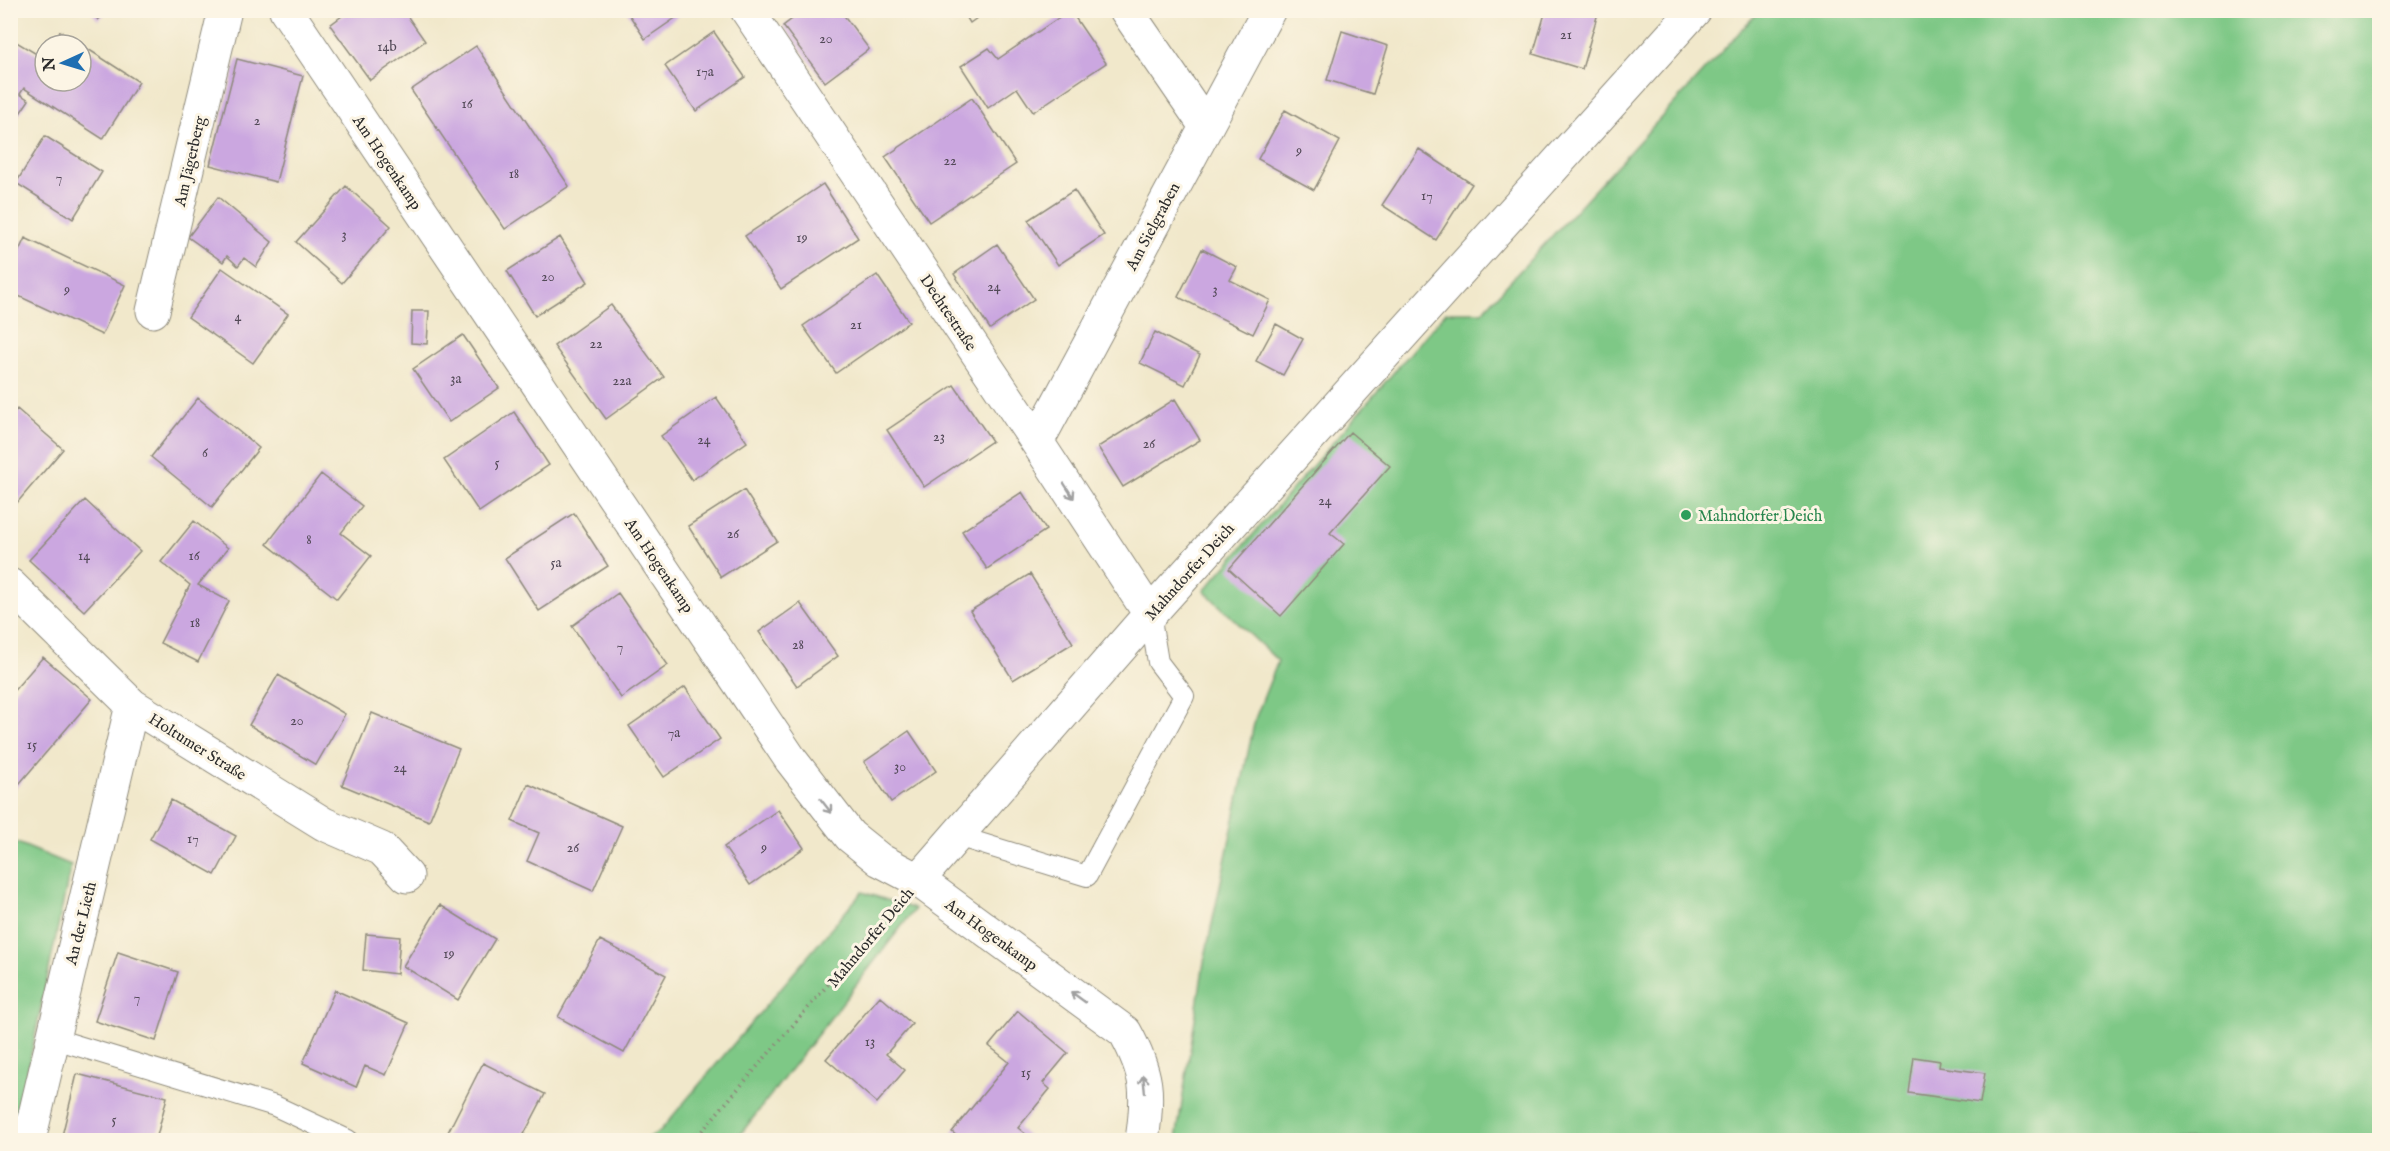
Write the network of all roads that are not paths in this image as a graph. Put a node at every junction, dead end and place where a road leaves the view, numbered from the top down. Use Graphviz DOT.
graph roads {
  1 [pos="225,10"];
  2 [pos="286,10"];
  3 [pos="747,10"];
  4 [pos="1126,10"];
  5 [pos="1269,10"];
  6 [pos="1695,10"];
  7 [pos="1205,126"];
  8 [pos="153,311"];
  9 [pos="1037,442"];
  10 [pos="10,585"];
  11 [pos="1150,614"];
  12 [pos="132,705"];
  13 [pos="957,836"];
  14 [pos="407,876"];
  15 [pos="918,880"];
  16 [pos="52,1038"];
  17 [pos="29,1140"];
  18 [pos="348,1140"];
  19 [pos="1142,1140"];
  1 -- 8 [label="street, Am Jägerberg"];
  2 -- 15 [label="street, Am Hogenkamp, one-way"];
  3 -- 9 [label="street, Dechtestraße"];
  4 -- 7 [label="street"];
  5 -- 7 [label="street, Am Sielgraben"];
  6 -- 11 [label="street, Mahndorfer Deich"];
  7 -- 9 [label="street, Am Sielgraben"];
  9 -- 11 [label="street, Dechtestraße, one-way"];
  10 -- 12 [label="street, Holtumer Straße"];
  11 -- 13 [label="street, Mahndorfer Deich"];
  11 -- 13 [label="lane"];
  12 -- 14 [label="street, Holtumer Straße"];
  12 -- 16 [label="street, An der Lieth"];
  13 -- 15 [label="street, Mahndorfer Deich"];
  19 -- 15 [label="street, Am Hogenkamp, one-way"];
  16 -- 17 [label="street, An der Lieth"];
  16 -- 18 [label="lane"];
}
